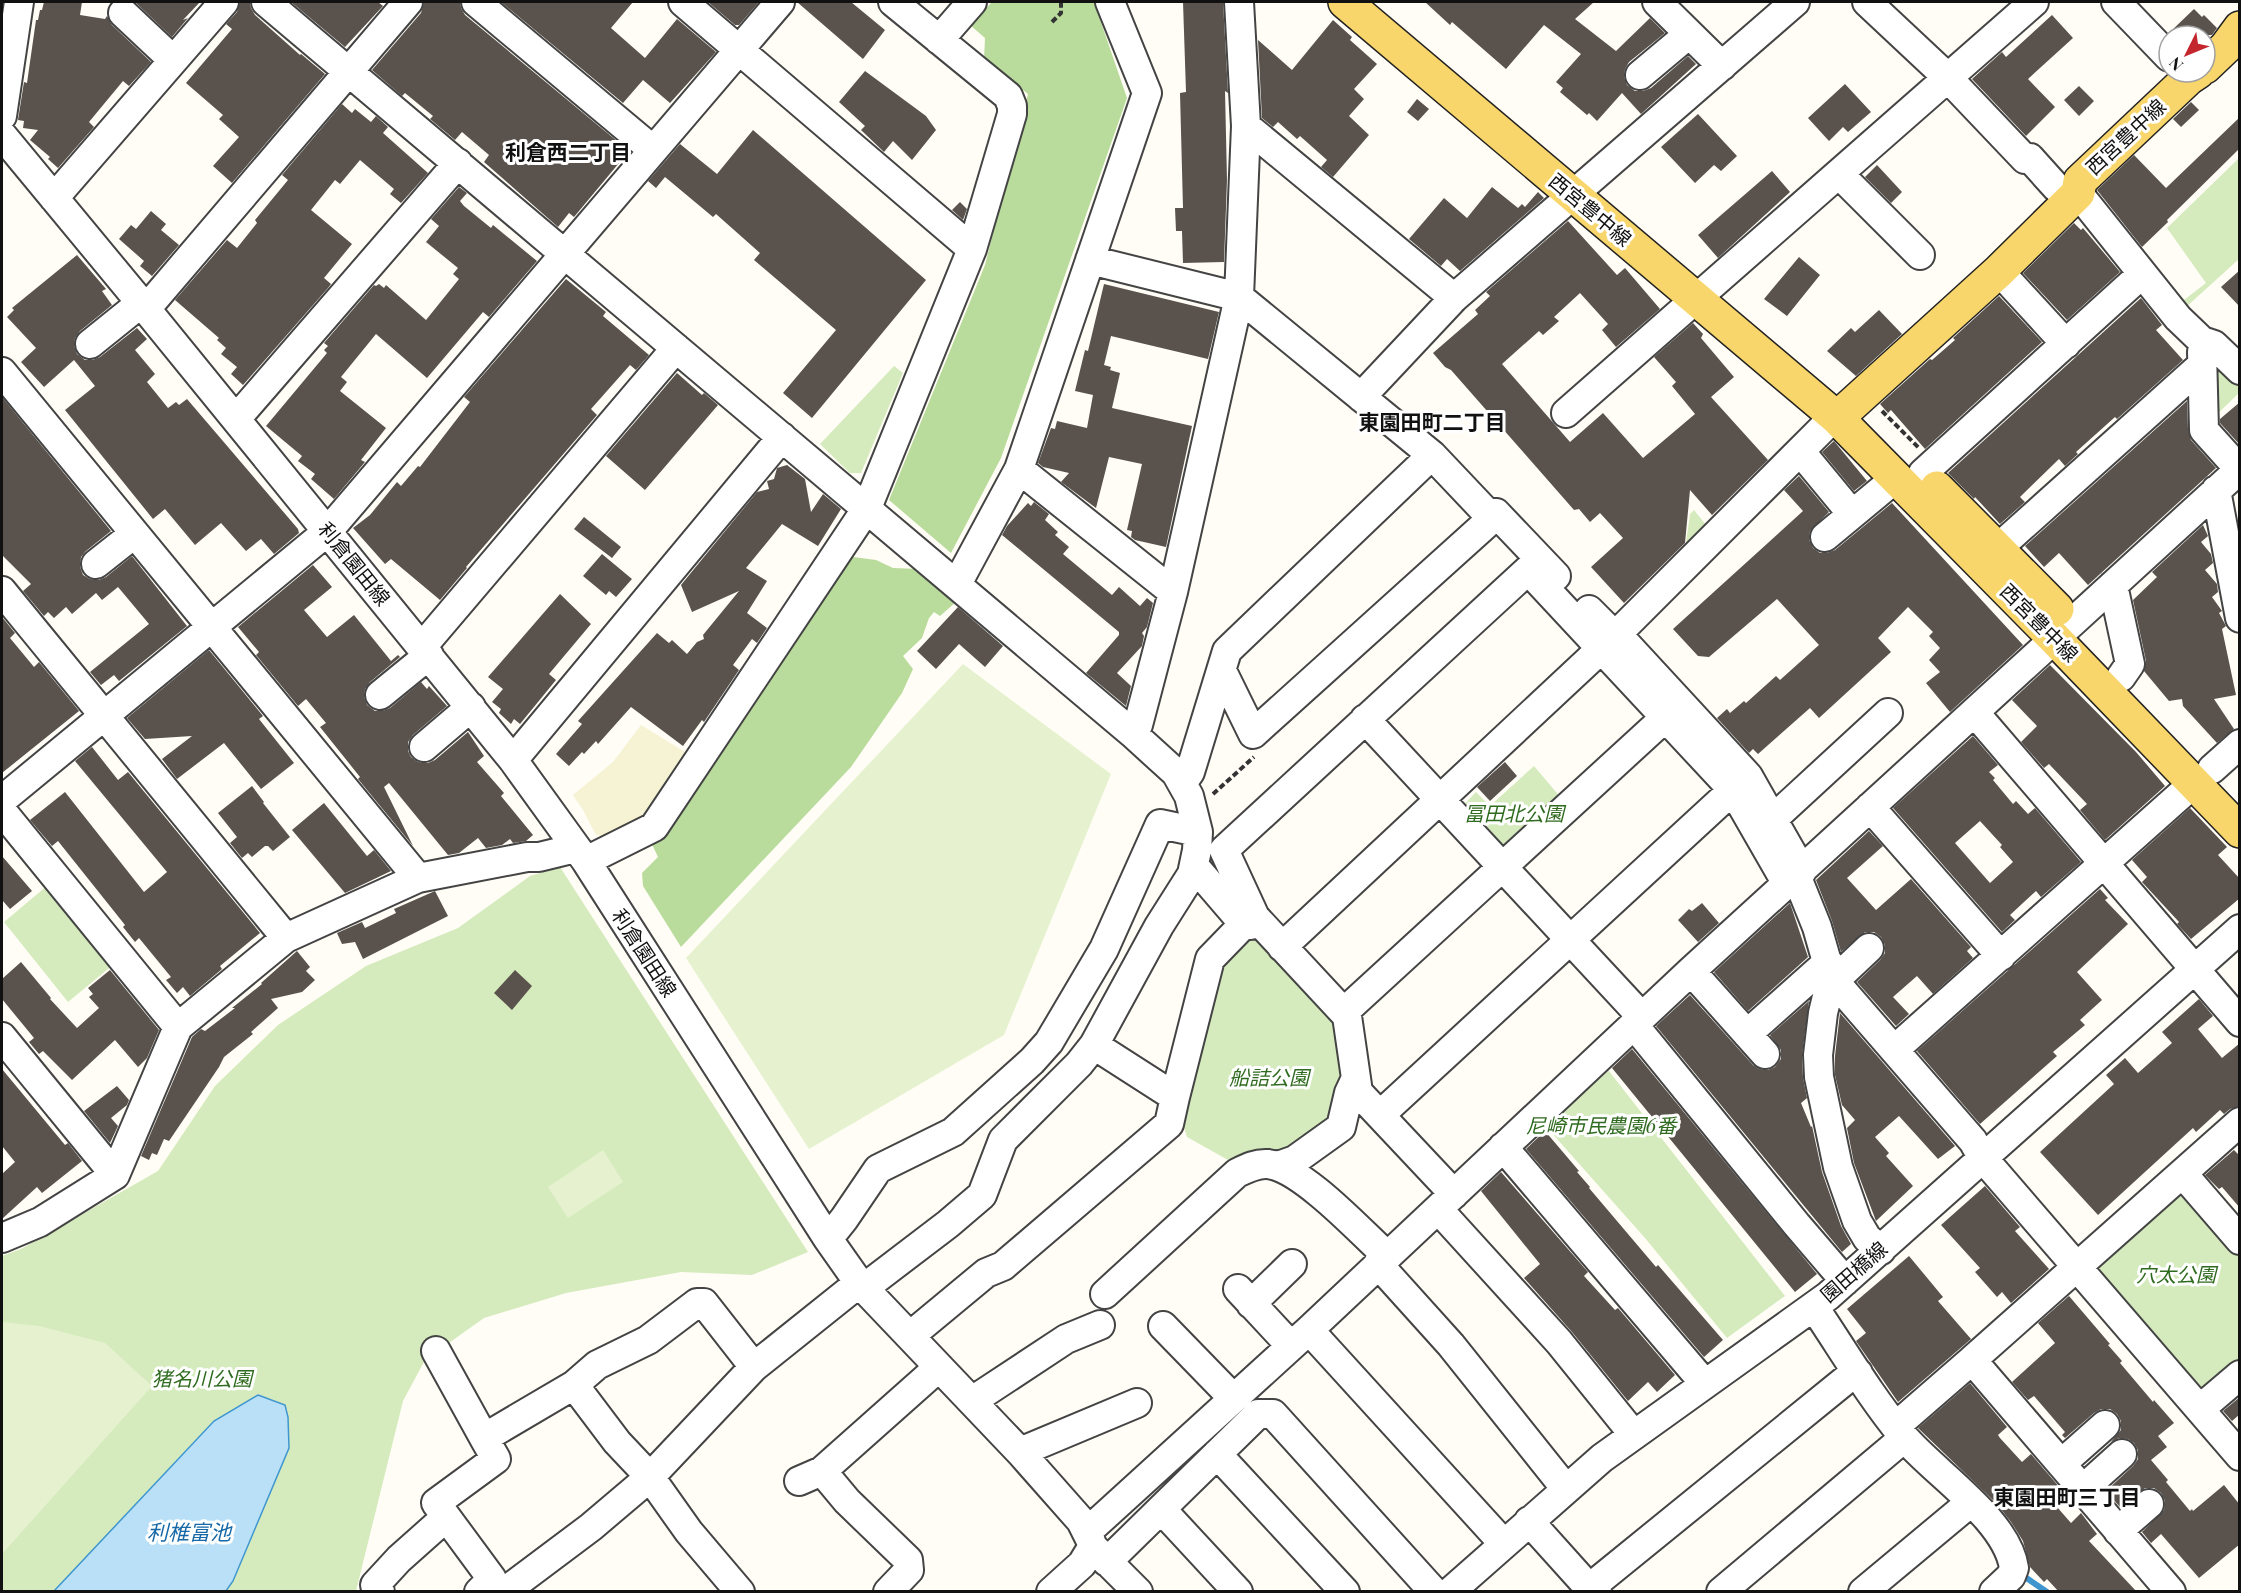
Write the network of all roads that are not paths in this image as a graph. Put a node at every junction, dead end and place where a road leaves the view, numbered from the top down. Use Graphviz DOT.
graph roads {
  1 [pos="19,2"];
  2 [pos="224,2"];
  3 [pos="266,2"];
  4 [pos="408,2"];
  5 [pos="476,2"];
  6 [pos="683,2"];
  7 [pos="780,2"];
  8 [pos="893,2"];
  9 [pos="972,2"];
  10 [pos="1110,2"];
  11 [pos="1239,2"];
  12 [pos="1345,2"];
  13 [pos="1378,2"];
  14 [pos="1657,2"];
  15 [pos="1796,2"];
  16 [pos="1867,2"];
  17 [pos="2034,2"];
  18 [pos="2116,2"];
  19 [pos="123,13"];
  20 [pos="2240,28"];
  21 [pos="1689,34"];
  22 [pos="939,40"];
  23 [pos="2157,40"];
  24 [pos="739,49"];
  25 [pos="2217,52"];
  26 [pos="173,60"];
  27 [pos="1722,66"];
  28 [pos="349,72"];
  29 [pos="1640,75"];
  30 [pos="1947,77"];
  31 [pos="2174,84"];
  32 [pos="2,116"];
  33 [pos="1246,126"];
  34 [pos="2,135"];
  35 [pos="653,150"];
  36 [pos="458,163"];
  37 [pos="1839,174"];
  38 [pos="1581,187"];
  39 [pos="2078,193"];
  40 [pos="54,198"];
  41 [pos="972,249"];
  42 [pos="565,254"];
  43 [pos="1920,255"];
  44 [pos="1090,260"];
  45 [pos="1999,271"];
  46 [pos="2142,274"];
  47 [pos="1703,292"];
  48 [pos="1239,297"];
  49 [pos="1454,298"];
  50 [pos="144,306"];
  51 [pos="90,344"];
  52 [pos="2066,344"];
  53 [pos="676,348"];
  54 [pos="2202,353"];
  55 [pos="2240,370"];
  56 [pos="2,372"];
  57 [pos="1360,397"];
  58 [pos="1845,411"];
  59 [pos="1566,413"];
  60 [pos="236,419"];
  61 [pos="782,437"];
  62 [pos="1800,451"];
  63 [pos="1432,455"];
  64 [pos="1018,469"];
  65 [pos="1923,473"];
  66 [pos="2234,479"];
  67 [pos="1884,488"];
  68 [pos="867,508"];
  69 [pos="1486,512"];
  70 [pos="1852,514"];
  71 [pos="328,531"];
  72 [pos="134,534"];
  73 [pos="1825,537"];
  74 [pos="1997,549"];
  75 [pos="96,564"];
  76 [pos="1534,564"];
  77 [pos="957,584"];
  78 [pos="2113,585"];
  79 [pos="2,591"];
  80 [pos="1173,592"];
  81 [pos="2239,609"];
  82 [pos="211,627"];
  83 [pos="2063,631"];
  84 [pos="1609,641"];
  85 [pos="426,651"];
  86 [pos="1222,671"];
  87 [pos="2121,676"];
  88 [pos="380,695"];
  89 [pos="471,707"];
  90 [pos="1674,710"];
  91 [pos="1888,713"];
  92 [pos="1975,713"];
  93 [pos="104,716"];
  94 [pos="1365,719"];
  95 [pos="1132,733"];
  96 [pos="2240,744"];
  97 [pos="424,747"];
  98 [pos="513,760"];
  99 [pos="2203,776"];
  100 [pos="1183,782"];
  101 [pos="1741,783"];
  102 [pos="1440,798"];
  103 [pos="2240,798"];
  104 [pos="2,800"];
  105 [pos="1870,807"];
  106 [pos="2,811"];
  107 [pos="1773,819"];
  108 [pos="1196,822"];
  109 [pos="2240,831"];
  110 [pos="581,855"];
  111 [pos="2104,864"];
  112 [pos="1195,867"];
  113 [pos="1503,867"];
  114 [pos="1795,877"];
  115 [pos="418,878"];
  116 [pos="2240,929"];
  117 [pos="1264,933"];
  118 [pos="286,938"];
  119 [pos="1571,939"];
  120 [pos="1869,948"];
  121 [pos="2001,956"];
  122 [pos="2194,969"];
  123 [pos="1691,971"];
  124 [pos="1831,973"];
  125 [pos="1344,1012"];
  126 [pos="1638,1021"];
  127 [pos="2240,1022"];
  128 [pos="178,1027"];
  129 [pos="2,1036"];
  130 [pos="1094,1044"];
  131 [pos="1894,1050"];
  132 [pos="1356,1078"];
  133 [pos="1175,1097"];
  134 [pos="1380,1116"];
  135 [pos="2240,1122"];
  136 [pos="1503,1147"];
  137 [pos="1982,1157"];
  138 [pos="1278,1166"];
  139 [pos="115,1174"];
  140 [pos="2183,1174"];
  141 [pos="1446,1201"];
  142 [pos="2,1238"];
  143 [pos="828,1239"];
  144 [pos="2240,1240"];
  145 [pos="1881,1250"];
  146 [pos="1383,1260"];
  147 [pos="1292,1264"];
  148 [pos="2078,1267"];
  149 [pos="1845,1281"];
  150 [pos="861,1285"];
  151 [pos="1106,1294"];
  152 [pos="1814,1307"];
  153 [pos="1101,1325"];
  154 [pos="1163,1326"];
  155 [pos="910,1336"];
  156 [pos="1300,1338"];
  157 [pos="436,1352"];
  158 [pos="1972,1360"];
  159 [pos="939,1367"];
  160 [pos="754,1368"];
  161 [pos="1858,1373"];
  162 [pos="2240,1375"];
  163 [pos="1705,1384"];
  164 [pos="574,1385"];
  165 [pos="1233,1398"];
  166 [pos="972,1401"];
  167 [pos="1137,1403"];
  168 [pos="2200,1409"];
  169 [pos="2105,1425"];
  170 [pos="1900,1432"];
  171 [pos="1634,1435"];
  172 [pos="484,1438"];
  173 [pos="1020,1452"];
  174 [pos="1217,1454"];
  175 [pos="2122,1454"];
  176 [pos="2240,1456"];
  177 [pos="2061,1464"];
  178 [pos="650,1477"];
  179 [pos="1566,1489"];
  180 [pos="2083,1489"];
  181 [pos="1971,1502"];
  182 [pos="2149,1504"];
  183 [pos="1162,1510"];
  184 [pos="445,1518"];
  185 [pos="1529,1521"];
  186 [pos="2118,1531"];
  187 [pos="1503,1544"];
  188 [pos="1095,1546"];
  189 [pos="499,1587"];
  190 [pos="2162,1588"];
  191 [pos="1589,1589"];
  192 [pos="380,1592"];
  193 [pos="740,1592"];
  194 [pos="888,1592"];
  195 [pos="1052,1592"];
  196 [pos="1138,1592"];
  197 [pos="1238,1592"];
  198 [pos="1345,1592"];
  199 [pos="1434,1592"];
  200 [pos="1450,1592"];
  201 [pos="1721,1592"];
  202 [pos="1863,1592"];
  203 [pos="1994,1592"];
  1 -- 32 [label="street"];
  2 -- 26 [label="street"];
  3 -- 28 [label="street"];
  4 -- 28 [label="street"];
  5 -- 35 [label="street"];
  6 -- 24 [label="street"];
  7 -- 24 [label="street"];
  8 -- 22 [label="street"];
  9 -- 22 [label="street"];
  10 -- 44 [label="street"];
  11 -- 33 [label="street"];
  12 -- 38 [label="main road, 西宮豊中線"];
  13 -- 38 [label="main road, 西宮豊中線"];
  14 -- 21 [label="street"];
  15 -- 27 [label="street"];
  16 -- 30 [label="street"];
  17 -- 30 [label="street"];
  18 -- 23 [label="street"];
  19 -- 26 [label="street"];
  20 -- 25 [label="main road, 西宮豊中線"];
  21 -- 27 [label="street"];
  21 -- 29 [label="street"];
  22 -- 41 [label="street"];
  24 -- 35 [label="street"];
  24 -- 41 [label="street"];
  26 -- 40 [label="street"];
  27 -- 38 [label="street"];
  28 -- 36 [label="street"];
  28 -- 50 [label="street"];
  30 -- 37 [label="street"];
  30 -- 39 [label="street"];
  31 -- 39 [label="main road, 西宮豊中線"];
  33 -- 48 [label="street"];
  33 -- 49 [label="street"];
  34 -- 40 [label="street, 利倉園田線"];
  35 -- 42 [label="street"];
  36 -- 42 [label="street"];
  36 -- 60 [label="street"];
  37 -- 43 [label="street"];
  37 -- 47 [label="street"];
  38 -- 47 [label="main road, 西宮豊中線"];
  38 -- 49 [label="street"];
  39 -- 45 [label="main road, 西宮豊中線"];
  39 -- 46 [label="street"];
  40 -- 50 [label="street, 利倉園田線"];
  41 -- 68 [label="street"];
  42 -- 53 [label="street"];
  42 -- 71 [label="street"];
  44 -- 48 [label="street"];
  44 -- 64 [label="street"];
  45 -- 52 [label="street"];
  45 -- 58 [label="main road, 西宮豊中線"];
  46 -- 52 [label="street"];
  46 -- 54 [label="street"];
  47 -- 58 [label="main road, 西宮豊中線"];
  47 -- 59 [label="street"];
  48 -- 57 [label="street"];
  48 -- 80 [label="street"];
  49 -- 57 [label="street"];
  50 -- 51 [label="street"];
  50 -- 60 [label="street, 利倉園田線"];
  52 -- 65 [label="street"];
  53 -- 61 [label="street"];
  53 -- 85 [label="street"];
  54 -- 55 [label="street"];
  54 -- 66 [label="street"];
  54 -- 74 [label="street"];
  56 -- 72 [label="street"];
  57 -- 63 [label="street"];
  58 -- 62 [label="street"];
  58 -- 65 [label="main road, 西宮豊中線"];
  58 -- 83 [label="main road, 西宮豊中線"];
  60 -- 71 [label="street, 利倉園田線"];
  61 -- 68 [label="street"];
  61 -- 98 [label="street"];
  62 -- 70 [label="street"];
  62 -- 84 [label="street"];
  63 -- 69 [label="street"];
  63 -- 86 [label="street"];
  64 -- 77 [label="street"];
  64 -- 80 [label="street"];
  65 -- 74 [label="main road, 西宮豊中線"];
  66 -- 78 [label="street"];
  66 -- 81 [label="street"];
  67 -- 70 [label="street"];
  68 -- 77 [label="street"];
  68 -- 110 [label="street"];
  69 -- 76 [label="street"];
  69 -- 86 [label="street"];
  70 -- 73 [label="street"];
  71 -- 82 [label="street"];
  71 -- 85 [label="street, 利倉園田線"];
  72 -- 75 [label="street"];
  72 -- 82 [label="street"];
  74 -- 83 [label="main road, 西宮豊中線"];
  76 -- 84 [label="street"];
  76 -- 94 [label="street"];
  77 -- 95 [label="street"];
  78 -- 83 [label="street"];
  78 -- 87 [label="street"];
  79 -- 93 [label="street"];
  80 -- 95 [label="street"];
  82 -- 93 [label="street"];
  82 -- 115 [label="street"];
  83 -- 87 [label="main road, 西宮豊中線"];
  83 -- 92 [label="street"];
  83 -- 99 [label="main road, 西宮豊中線"];
  84 -- 90 [label="street"];
  84 -- 102 [label="street"];
  85 -- 88 [label="street"];
  85 -- 89 [label="street, 利倉園田線"];
  86 -- 100 [label="street"];
  87 -- 99 [label="main road, 西宮豊中線"];
  89 -- 97 [label="street"];
  89 -- 98 [label="street, 利倉園田線"];
  90 -- 101 [label="street"];
  90 -- 113 [label="street"];
  91 -- 107 [label="street"];
  92 -- 105 [label="street"];
  92 -- 111 [label="street"];
  93 -- 104 [label="street"];
  93 -- 118 [label="street"];
  94 -- 102 [label="street"];
  94 -- 117 [label="street"];
  95 -- 100 [label="street"];
  96 -- 99 [label="street"];
  98 -- 110 [label="street, 利倉園田線"];
  99 -- 103 [label="main road, 西宮豊中線"];
  99 -- 109 [label="main road, 西宮豊中線"];
  99 -- 111 [label="street"];
  100 -- 108 [label="street"];
  101 -- 107 [label="street"];
  101 -- 114 [label="street"];
  101 -- 119 [label="street"];
  102 -- 113 [label="street"];
  102 -- 117 [label="street"];
  105 -- 114 [label="street"];
  105 -- 121 [label="street"];
  106 -- 128 [label="street"];
  107 -- 114 [label="street"];
  108 -- 112 [label="street"];
  108 -- 143 [label="street"];
  110 -- 115 [label="street"];
  110 -- 143 [label="street, 利倉園田線"];
  111 -- 121 [label="street"];
  111 -- 122 [label="street"];
  112 -- 117 [label="street"];
  112 -- 130 [label="street"];
  113 -- 119 [label="street"];
  113 -- 125 [label="street"];
  114 -- 123 [label="street"];
  114 -- 124 [label="street"];
  115 -- 118 [label="street"];
  116 -- 122 [label="street, 園田橋線"];
  117 -- 125 [label="street"];
  117 -- 133 [label="street"];
  118 -- 128 [label="street"];
  119 -- 126 [label="street"];
  119 -- 134 [label="street"];
  120 -- 124 [label="street"];
  121 -- 131 [label="street"];
  122 -- 127 [label="street"];
  122 -- 137 [label="street, 園田橋線"];
  123 -- 124 [label="street"];
  123 -- 126 [label="street"];
  124 -- 131 [label="street"];
  124 -- 145 [label="street"];
  125 -- 132 [label="street"];
  126 -- 136 [label="street"];
  126 -- 149 [label="street"];
  128 -- 139 [label="street"];
  129 -- 139 [label="street"];
  130 -- 133 [label="street"];
  130 -- 150 [label="street"];
  131 -- 137 [label="street"];
  132 -- 134 [label="street"];
  132 -- 138 [label="street"];
  133 -- 155 [label="street"];
  134 -- 141 [label="street"];
  135 -- 140 [label="street"];
  136 -- 141 [label="street"];
  136 -- 163 [label="street"];
  137 -- 145 [label="street, 園田橋線"];
  137 -- 148 [label="street"];
  138 -- 146 [label="street"];
  138 -- 151 [label="street"];
  139 -- 142 [label="street"];
  140 -- 144 [label="street"];
  140 -- 148 [label="street"];
  141 -- 146 [label="street"];
  141 -- 171 [label="street"];
  143 -- 150 [label="street, 利倉園田線"];
  145 -- 149 [label="street, 園田橋線"];
  146 -- 156 [label="street"];
  146 -- 179 [label="street"];
  147 -- 156 [label="street"];
  148 -- 158 [label="street"];
  148 -- 168 [label="street"];
  149 -- 152 [label="street, 園田橋線"];
  150 -- 155 [label="street, 利倉園田線"];
  150 -- 160 [label="street"];
  152 -- 161 [label="street"];
  152 -- 163 [label="street, 園田橋線"];
  153 -- 166 [label="street"];
  154 -- 165 [label="street"];
  155 -- 159 [label="street, 利倉園田線"];
  156 -- 165 [label="street"];
  156 -- 187 [label="street"];
  157 -- 172 [label="street"];
  158 -- 170 [label="street"];
  158 -- 177 [label="street"];
  159 -- 166 [label="street, 利倉園田線"];
  159 -- 194 [label="street"];
  160 -- 164 [label="street"];
  160 -- 178 [label="street"];
  161 -- 170 [label="street"];
  161 -- 191 [label="street"];
  162 -- 168 [label="street"];
  163 -- 171 [label="street, 園田橋線"];
  164 -- 172 [label="street"];
  164 -- 178 [label="street"];
  165 -- 188 [label="street"];
  166 -- 173 [label="street, 利倉園田線"];
  167 -- 173 [label="street"];
  168 -- 176 [label="street"];
  169 -- 177 [label="street"];
  170 -- 181 [label="street"];
  170 -- 201 [label="street"];
  171 -- 179 [label="street, 園田橋線"];
  172 -- 184 [label="street"];
  173 -- 188 [label="street, 利倉園田線"];
  174 -- 183 [label="street"];
  174 -- 198 [label="street"];
  174 -- 199 [label="street"];
  175 -- 180 [label="street"];
  177 -- 180 [label="street"];
  178 -- 189 [label="street"];
  178 -- 193 [label="street"];
  179 -- 185 [label="street, 園田橋線"];
  180 -- 186 [label="street"];
  181 -- 202 [label="street"];
  181 -- 203 [label="street"];
  182 -- 186 [label="street"];
  183 -- 188 [label="street"];
  183 -- 197 [label="street"];
  184 -- 189 [label="street"];
  184 -- 192 [label="street"];
  185 -- 187 [label="street, 園田橋線"];
  185 -- 191 [label="street"];
  186 -- 190 [label="street"];
  187 -- 200 [label="street, 園田橋線"];
  188 -- 195 [label="street"];
  188 -- 196 [label="street, 利倉園田線"];
}
